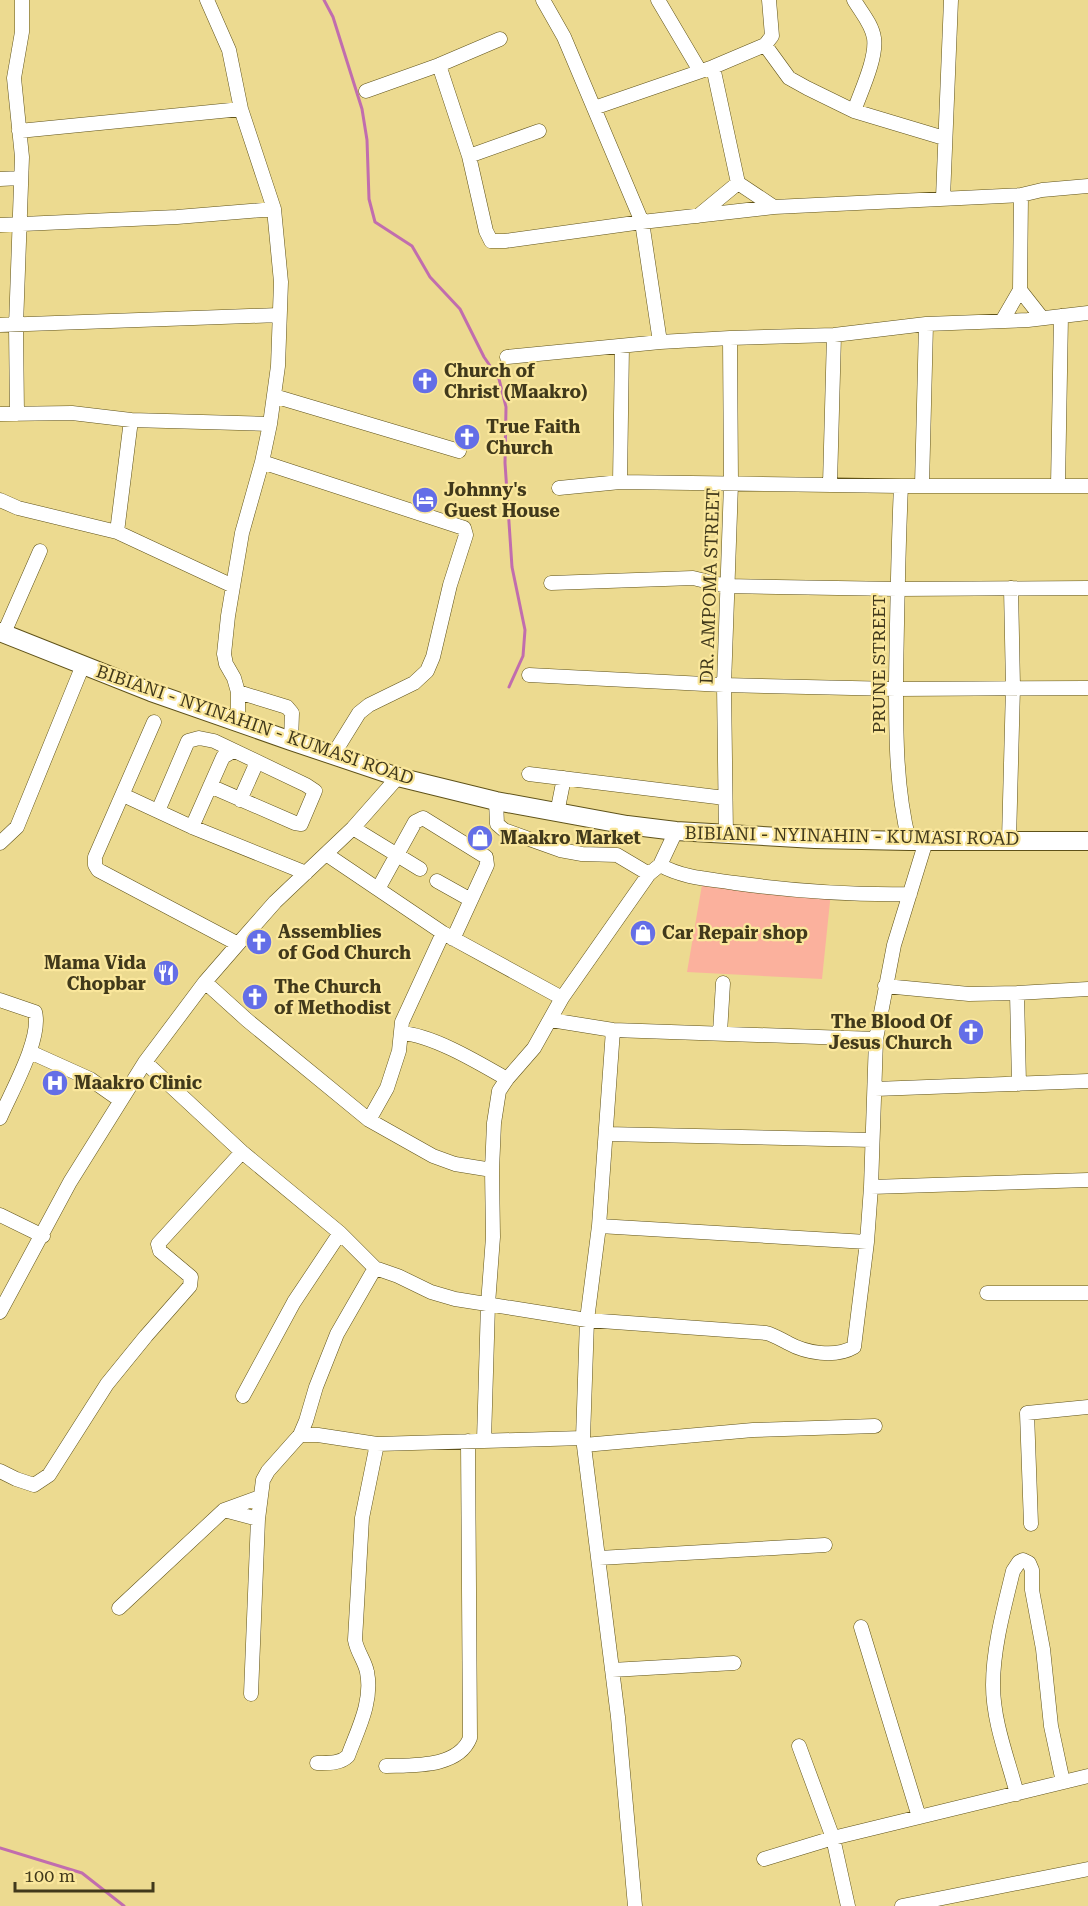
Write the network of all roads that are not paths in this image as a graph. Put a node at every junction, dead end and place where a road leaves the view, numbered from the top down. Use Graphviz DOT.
graph roads {
  1 [pos="22,0"];
  2 [pos="207,0"];
  3 [pos="543,0"];
  4 [pos="658,0"];
  5 [pos="769,0"];
  6 [pos="854,0"];
  7 [pos="951,0"];
  8 [pos="500,39"];
  9 [pos="765,45"];
  10 [pos="438,65"];
  11 [pos="706,69"];
  12 [pos="7,79"];
  13 [pos="366,91"];
  14 [pos="594,108"];
  15 [pos="241,109"];
  16 [pos="854,111"];
  17 [pos="19,131"];
  18 [pos="539,131"];
  19 [pos="944,138"];
  20 [pos="469,156"];
  21 [pos="21,178"];
  22 [pos="0,179"];
  23 [pos="738,183"];
  24 [pos="1088,186"];
  25 [pos="1021,195"];
  26 [pos="943,198"];
  27 [pos="774,207"];
  28 [pos="274,209"];
  29 [pos="698,216"];
  30 [pos="642,222"];
  31 [pos="19,224"];
  32 [pos="0,225"];
  33 [pos="1020,290"];
  34 [pos="1088,313"];
  35 [pos="279,315"];
  36 [pos="1061,316"];
  37 [pos="1042,318"];
  38 [pos="1002,321"];
  39 [pos="926,324"];
  40 [pos="0,325"];
  41 [pos="16,326"];
  42 [pos="834,335"];
  43 [pos="730,338"];
  44 [pos="660,342"];
  45 [pos="622,346"];
  46 [pos="507,357"];
  47 [pos="274,396"];
  48 [pos="0,414"];
  49 [pos="16,414"];
  50 [pos="131,420"];
  51 [pos="270,424"];
  52 [pos="459,451"];
  53 [pos="262,462"];
  54 [pos="620,482"];
  55 [pos="731,484"];
  56 [pos="830,484"];
  57 [pos="922,485"];
  58 [pos="1058,485"];
  59 [pos="901,486"];
  60 [pos="1088,486"];
  61 [pos="559,488"];
  62 [pos="0,500"];
  63 [pos="117,532"];
  64 [pos="40,551"];
  65 [pos="551,583"];
  66 [pos="233,586"];
  67 [pos="726,586"];
  68 [pos="1011,588"];
  69 [pos="1088,588"];
  70 [pos="897,589"];
  71 [pos="2,633"];
  72 [pos="83,665"];
  73 [pos="529,675"];
  74 [pos="724,685"];
  75 [pos="1013,687"];
  76 [pos="896,688"];
  77 [pos="1088,688"];
  78 [pos="238,692"];
  79 [pos="154,722"];
  80 [pos="238,723"];
  81 [pos="291,741"];
  82 [pos="233,751"];
  83 [pos="333,755"];
  84 [pos="257,762"];
  85 [pos="529,774"];
  86 [pos="398,777"];
  87 [pos="564,778"];
  88 [pos="210,786"];
  89 [pos="123,795"];
  90 [pos="725,798"];
  91 [pos="240,800"];
  92 [pos="496,801"];
  93 [pos="158,811"];
  94 [pos="557,813"];
  95 [pos="192,827"];
  96 [pos="353,828"];
  97 [pos="676,831"];
  98 [pos="726,835"];
  99 [pos="1009,840"];
  100 [pos="917,841"];
  101 [pos="1088,841"];
  102 [pos="0,843"];
  103 [pos="326,854"];
  104 [pos="397,855"];
  105 [pos="420,869"];
  106 [pos="655,870"];
  107 [pos="306,873"];
  108 [pos="437,881"];
  109 [pos="378,889"];
  110 [pos="910,894"];
  111 [pos="471,900"];
  112 [pos="448,936"];
  113 [pos="238,944"];
  114 [pos="205,982"];
  115 [pos="723,983"];
  116 [pos="885,986"];
  117 [pos="1088,988"];
  118 [pos="1017,993"];
  119 [pos="562,998"];
  120 [pos="0,1000"];
  121 [pos="551,1020"];
  122 [pos="613,1030"];
  123 [pos="401,1034"];
  124 [pos="720,1034"];
  125 [pos="876,1039"];
  126 [pos="30,1052"];
  127 [pos="145,1062"];
  128 [pos="507,1079"];
  129 [pos="1088,1082"];
  130 [pos="1019,1084"];
  131 [pos="875,1089"];
  132 [pos="120,1100"];
  133 [pos="2,1109"];
  134 [pos="369,1119"];
  135 [pos="606,1134"];
  136 [pos="872,1140"];
  137 [pos="242,1152"];
  138 [pos="492,1170"];
  139 [pos="1088,1180"];
  140 [pos="871,1187"];
  141 [pos="0,1215"];
  142 [pos="599,1226"];
  143 [pos="340,1233"];
  144 [pos="43,1236"];
  145 [pos="867,1242"];
  146 [pos="375,1268"];
  147 [pos="987,1293"];
  148 [pos="1088,1293"];
  149 [pos="488,1304"];
  150 [pos="0,1312"];
  151 [pos="587,1320"];
  152 [pos="243,1396"];
  153 [pos="1088,1407"];
  154 [pos="306,1421"];
  155 [pos="875,1426"];
  156 [pos="300,1435"];
  157 [pos="318,1435"];
  158 [pos="484,1440"];
  159 [pos="468,1441"];
  160 [pos="584,1442"];
  161 [pos="377,1444"];
  162 [pos="0,1471"];
  163 [pos="260,1497"];
  164 [pos="224,1510"];
  165 [pos="258,1519"];
  166 [pos="1031,1524"];
  167 [pos="825,1545"];
  168 [pos="598,1558"];
  169 [pos="119,1608"];
  170 [pos="861,1627"];
  171 [pos="734,1663"];
  172 [pos="612,1670"];
  173 [pos="251,1694"];
  174 [pos="799,1746"];
  175 [pos="316,1763"];
  176 [pos="386,1766"];
  177 [pos="1088,1776"];
  178 [pos="1063,1782"];
  179 [pos="1017,1794"];
  180 [pos="919,1817"];
  181 [pos="833,1838"];
  182 [pos="764,1858"];
  183 [pos="1088,1869"];
  184 [pos="635,1906"];
  185 [pos="848,1906"];
  186 [pos="902,1906"];
  1 -- 12 [label="street"];
  2 -- 15 [label="street"];
  3 -- 14 [label="street"];
  4 -- 11 [label="street"];
  5 -- 9 [label="street"];
  6 -- 16 [label="street"];
  7 -- 19 [label="street"];
  8 -- 10 [label="street"];
  9 -- 11 [label="street"];
  9 -- 16 [label="street"];
  10 -- 13 [label="street"];
  10 -- 20 [label="street"];
  11 -- 14 [label="street"];
  11 -- 23 [label="street"];
  12 -- 17 [label="street"];
  14 -- 30 [label="street"];
  15 -- 17 [label="street"];
  15 -- 28 [label="street"];
  16 -- 19 [label="street"];
  17 -- 21 [label="street"];
  18 -- 20 [label="street"];
  19 -- 26 [label="street"];
  20 -- 30 [label="street"];
  21 -- 22 [label="street"];
  21 -- 31 [label="street"];
  23 -- 27 [label="street"];
  23 -- 29 [label="street"];
  24 -- 25 [label="street"];
  25 -- 26 [label="street"];
  25 -- 33 [label="street"];
  26 -- 27 [label="street"];
  27 -- 29 [label="street"];
  28 -- 31 [label="street"];
  28 -- 35 [label="street"];
  29 -- 30 [label="street"];
  30 -- 44 [label="street"];
  31 -- 32 [label="street"];
  31 -- 41 [label="street"];
  33 -- 37 [label="street"];
  33 -- 38 [label="street"];
  34 -- 36 [label="street"];
  35 -- 41 [label="street"];
  35 -- 47 [label="street"];
  36 -- 37 [label="street"];
  36 -- 58 [label="street"];
  37 -- 38 [label="street"];
  38 -- 39 [label="street"];
  39 -- 42 [label="street"];
  39 -- 57 [label="street"];
  40 -- 41 [label="street"];
  41 -- 49 [label="street"];
  42 -- 43 [label="street"];
  42 -- 56 [label="street"];
  43 -- 44 [label="street"];
  43 -- 55 [label="street, DR. AMPOMA STREET"];
  44 -- 45 [label="street"];
  45 -- 46 [label="street"];
  45 -- 54 [label="street"];
  47 -- 51 [label="street"];
  47 -- 52 [label="street"];
  48 -- 49 [label="street"];
  49 -- 50 [label="street"];
  50 -- 51 [label="street"];
  50 -- 63 [label="street"];
  51 -- 53 [label="street"];
  53 -- 66 [label="street"];
  53 -- 83 [label="street"];
  54 -- 55 [label="street"];
  54 -- 61 [label="street"];
  55 -- 56 [label="street"];
  55 -- 67 [label="street, DR. AMPOMA STREET"];
  56 -- 59 [label="street"];
  57 -- 58 [label="street"];
  57 -- 59 [label="street"];
  58 -- 60 [label="street"];
  59 -- 70 [label="street, PRUNE STREET"];
  62 -- 63 [label="street"];
  63 -- 66 [label="street"];
  64 -- 71 [label="street"];
  65 -- 67 [label="street"];
  66 -- 78 [label="street"];
  67 -- 70 [label="street"];
  67 -- 74 [label="street, DR. AMPOMA STREET"];
  68 -- 69 [label="street"];
  68 -- 70 [label="street"];
  68 -- 75 [label="street"];
  70 -- 76 [label="street, PRUNE STREET"];
  71 -- 72 [label="main road, BIBIANI - NYINAHIN - KUMASI ROAD"];
  72 -- 80 [label="main road, BIBIANI - NYINAHIN - KUMASI ROAD"];
  72 -- 102 [label="street"];
  73 -- 74 [label="street"];
  74 -- 76 [label="street"];
  74 -- 90 [label="street, DR. AMPOMA STREET"];
  75 -- 76 [label="street"];
  75 -- 77 [label="street"];
  75 -- 99 [label="street"];
  76 -- 100 [label="street, PRUNE STREET"];
  78 -- 80 [label="street"];
  78 -- 81 [label="street"];
  79 -- 89 [label="street"];
  80 -- 81 [label="main road, BIBIANI - NYINAHIN - KUMASI ROAD"];
  81 -- 83 [label="main road, BIBIANI - NYINAHIN - KUMASI ROAD"];
  82 -- 84 [label="street"];
  82 -- 88 [label="street"];
  82 -- 93 [label="street"];
  83 -- 86 [label="main road, BIBIANI - NYINAHIN - KUMASI ROAD"];
  84 -- 91 [label="street"];
  84 -- 91 [label="street"];
  85 -- 87 [label="street"];
  86 -- 92 [label="main road, BIBIANI - NYINAHIN - KUMASI ROAD"];
  86 -- 96 [label="street"];
  87 -- 90 [label="street"];
  87 -- 94 [label="street"];
  88 -- 91 [label="street"];
  88 -- 95 [label="street"];
  89 -- 93 [label="street"];
  89 -- 113 [label="street"];
  90 -- 98 [label="street, DR. AMPOMA STREET"];
  92 -- 94 [label="main road, BIBIANI - NYINAHIN - KUMASI ROAD"];
  92 -- 106 [label="street"];
  93 -- 95 [label="street"];
  94 -- 97 [label="main road, BIBIANI - NYINAHIN - KUMASI ROAD"];
  95 -- 107 [label="street"];
  96 -- 103 [label="street"];
  96 -- 104 [label="street"];
  97 -- 98 [label="main road, BIBIANI - NYINAHIN - KUMASI ROAD"];
  97 -- 106 [label="street"];
  98 -- 100 [label="main road, BIBIANI - NYINAHIN - KUMASI ROAD"];
  99 -- 100 [label="main road, BIBIANI - NYINAHIN - KUMASI ROAD"];
  99 -- 101 [label="main road, BIBIANI - NYINAHIN - KUMASI ROAD"];
  100 -- 110 [label="street"];
  103 -- 107 [label="street"];
  103 -- 109 [label="street"];
  104 -- 105 [label="street"];
  104 -- 109 [label="street"];
  104 -- 111 [label="street"];
  106 -- 110 [label="street"];
  106 -- 119 [label="street"];
  107 -- 113 [label="street"];
  108 -- 111 [label="street"];
  109 -- 112 [label="street"];
  110 -- 116 [label="street"];
  111 -- 112 [label="street"];
  112 -- 119 [label="street"];
  112 -- 123 [label="street"];
  113 -- 114 [label="street"];
  114 -- 127 [label="street"];
  114 -- 134 [label="street"];
  115 -- 124 [label="street"];
  116 -- 118 [label="street"];
  116 -- 125 [label="street"];
  117 -- 118 [label="street"];
  118 -- 130 [label="street"];
  119 -- 121 [label="street"];
  120 -- 126 [label="street"];
  121 -- 122 [label="street"];
  121 -- 128 [label="street"];
  122 -- 124 [label="street"];
  122 -- 135 [label="street"];
  123 -- 128 [label="street"];
  123 -- 134 [label="street"];
  124 -- 125 [label="street"];
  125 -- 131 [label="street"];
  126 -- 132 [label="street"];
  126 -- 133 [label="street"];
  127 -- 132 [label="street"];
  127 -- 137 [label="street"];
  128 -- 138 [label="street"];
  129 -- 130 [label="street"];
  130 -- 131 [label="street"];
  131 -- 136 [label="street"];
  132 -- 144 [label="street"];
  134 -- 138 [label="street"];
  135 -- 136 [label="street"];
  135 -- 142 [label="street"];
  136 -- 140 [label="street"];
  137 -- 143 [label="street"];
  137 -- 162 [label="street"];
  138 -- 149 [label="street"];
  139 -- 140 [label="street"];
  140 -- 145 [label="street"];
  141 -- 144 [label="street"];
  142 -- 145 [label="street"];
  142 -- 151 [label="street"];
  143 -- 146 [label="street"];
  143 -- 152 [label="street"];
  144 -- 150 [label="street"];
  145 -- 151 [label="street"];
  146 -- 149 [label="street"];
  146 -- 154 [label="street"];
  147 -- 148 [label="street"];
  149 -- 151 [label="street"];
  149 -- 158 [label="street"];
  151 -- 160 [label="street"];
  153 -- 166 [label="street"];
  154 -- 156 [label="street"];
  154 -- 157 [label="street"];
  155 -- 160 [label="street"];
  156 -- 157 [label="street"];
  156 -- 163 [label="street"];
  157 -- 161 [label="street"];
  158 -- 159 [label="street"];
  158 -- 160 [label="street"];
  159 -- 161 [label="street"];
  159 -- 176 [label="street"];
  160 -- 168 [label="street"];
  161 -- 175 [label="street"];
  163 -- 164 [label="street"];
  163 -- 165 [label="street"];
  164 -- 165 [label="street"];
  164 -- 169 [label="street"];
  165 -- 173 [label="street"];
  167 -- 168 [label="street"];
  168 -- 172 [label="street"];
  170 -- 180 [label="street"];
  171 -- 172 [label="street"];
  172 -- 184 [label="street"];
  174 -- 181 [label="street"];
  177 -- 178 [label="street"];
  178 -- 179 [label="street"];
  178 -- 179 [label="street"];
  179 -- 180 [label="street"];
  180 -- 181 [label="street"];
  181 -- 182 [label="street"];
  181 -- 185 [label="street"];
  183 -- 186 [label="street"];
}
